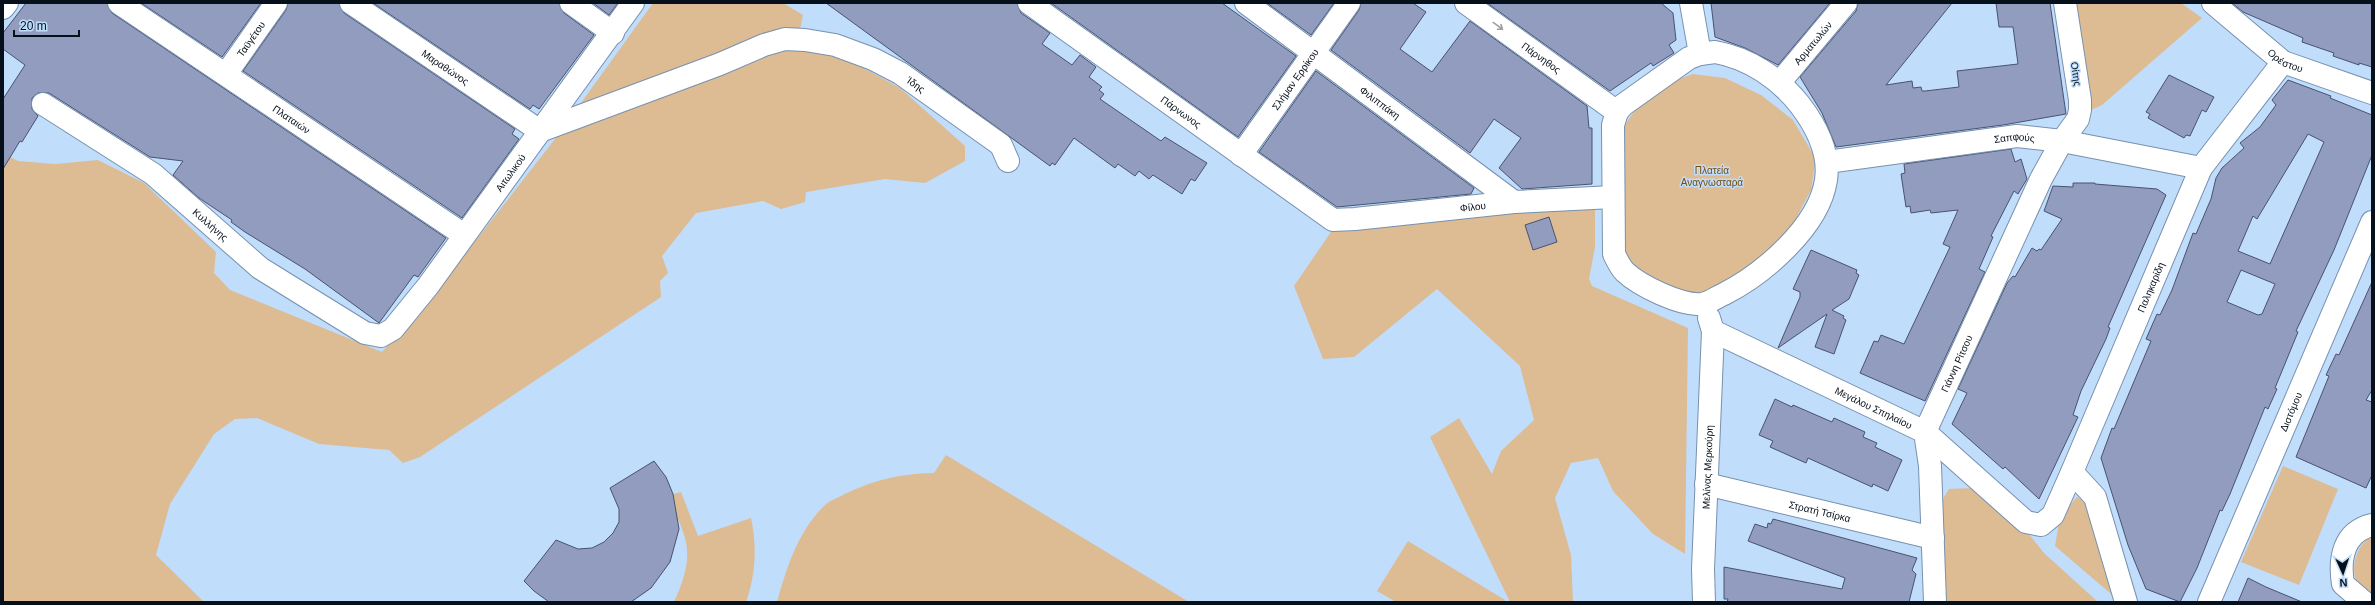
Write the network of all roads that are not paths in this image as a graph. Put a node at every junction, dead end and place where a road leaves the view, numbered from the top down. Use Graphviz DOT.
graph roads {
  1 [pos="7,3"];
  2 [pos="119,3"];
  3 [pos="276,3"];
  4 [pos="351,3"];
  5 [pos="571,3"];
  6 [pos="633,3"];
  7 [pos="1028,3"];
  8 [pos="1246,3"];
  9 [pos="1349,3"];
  10 [pos="1466,3"];
  11 [pos="1691,3"];
  12 [pos="1846,3"];
  13 [pos="2065,3"];
  14 [pos="2221,5"];
  15 [pos="3,8"];
  16 [pos="613,33"];
  17 [pos="1313,53"];
  18 [pos="1700,54"];
  19 [pos="2283,62"];
  20 [pos="226,74"];
  21 [pos="1780,82"];
  22 [pos="2372,93"];
  23 [pos="44,104"];
  24 [pos="1617,112"];
  25 [pos="540,131"];
  26 [pos="2062,141"];
  27 [pos="1241,155"];
  28 [pos="1008,161"];
  29 [pos="1827,162"];
  30 [pos="2201,168"];
  31 [pos="1613,197"];
  32 [pos="1514,202"];
  33 [pos="1333,220"];
  34 [pos="2372,222"];
  35 [pos="464,235"];
  36 [pos="2367,249"];
  37 [pos="1704,304"];
  38 [pos="1713,331"];
  39 [pos="381,336"];
  40 [pos="1925,432"];
  41 [pos="2072,472"];
  42 [pos="1706,484"];
  43 [pos="2041,525"];
  44 [pos="2372,525"];
  45 [pos="1933,538"];
  46 [pos="1704,602"];
  47 [pos="1935,602"];
  48 [pos="2126,602"];
  49 [pos="2209,602"];
  50 [pos="2364,602"];
  1 -- 15 [label="street"];
  2 -- 20 [label="street, Πλαταιών"];
  3 -- 20 [label="street, Ταϋγέτου"];
  4 -- 25 [label="street, Μαραθώνος"];
  5 -- 16 [label="street"];
  6 -- 16 [label="street, Αιτωλικού"];
  7 -- 27 [label="street, Πάρνωνος"];
  8 -- 17 [label="street, Φιλιππάκη"];
  9 -- 17 [label="street, Σλήμαν Ερρίκου"];
  10 -- 24 [label="street, Πάρνηθος, one-way"];
  11 -- 18 [label="street"];
  12 -- 21 [label="street, Αρματωλών"];
  13 -- 26 [label="street, Οίτης"];
  14 -- 19 [label="street, Ορέστου"];
  16 -- 25 [label="street, Αιτωλικού"];
  17 -- 27 [label="street, Σλήμαν Ερρίκου"];
  17 -- 32 [label="street, Φιλιππάκη"];
  18 -- 21 [label="street"];
  18 -- 24 [label="street"];
  19 -- 22 [label="street, Ορέστου"];
  19 -- 30 [label="street, Παληκαρίδη"];
  20 -- 35 [label="street, Πλαταιών"];
  21 -- 29 [label="street"];
  23 -- 39 [label="street, Κυλλήνης"];
  24 -- 31 [label="street"];
  25 -- 28 [label="street, Ίδης"];
  25 -- 35 [label="street, Αιτωλικού"];
  26 -- 29 [label="street, Σαπφούς"];
  26 -- 30 [label="street, Σαπφούς"];
  26 -- 40 [label="street, Γιάννη Ρίτσου"];
  27 -- 33 [label="street, Πάρνωνος"];
  29 -- 37 [label="street"];
  30 -- 41 [label="street, Παληκαρίδη"];
  31 -- 32 [label="street, Φίλου"];
  31 -- 37 [label="street"];
  32 -- 33 [label="street, Φίλου"];
  34 -- 36 [label="street, Διστόμου"];
  35 -- 39 [label="street, Αιτωλικού"];
  36 -- 49 [label="street, Διστόμου"];
  37 -- 38 [label="street"];
  38 -- 40 [label="street, Μεγάλου Σπηλαίου"];
  38 -- 42 [label="street, Μελίνας Μερκούρη"];
  40 -- 43 [label="street, Μεγάλου Σπηλαίου"];
  40 -- 45 [label="street"];
  41 -- 43 [label="street, Παληκαρίδη"];
  41 -- 48 [label="street"];
  42 -- 45 [label="street, Στρατή Τσίρκα"];
  42 -- 46 [label="street, Μελίνας Μερκούρη"];
  44 -- 50 [label="street"];
  45 -- 47 [label="street"];
}
